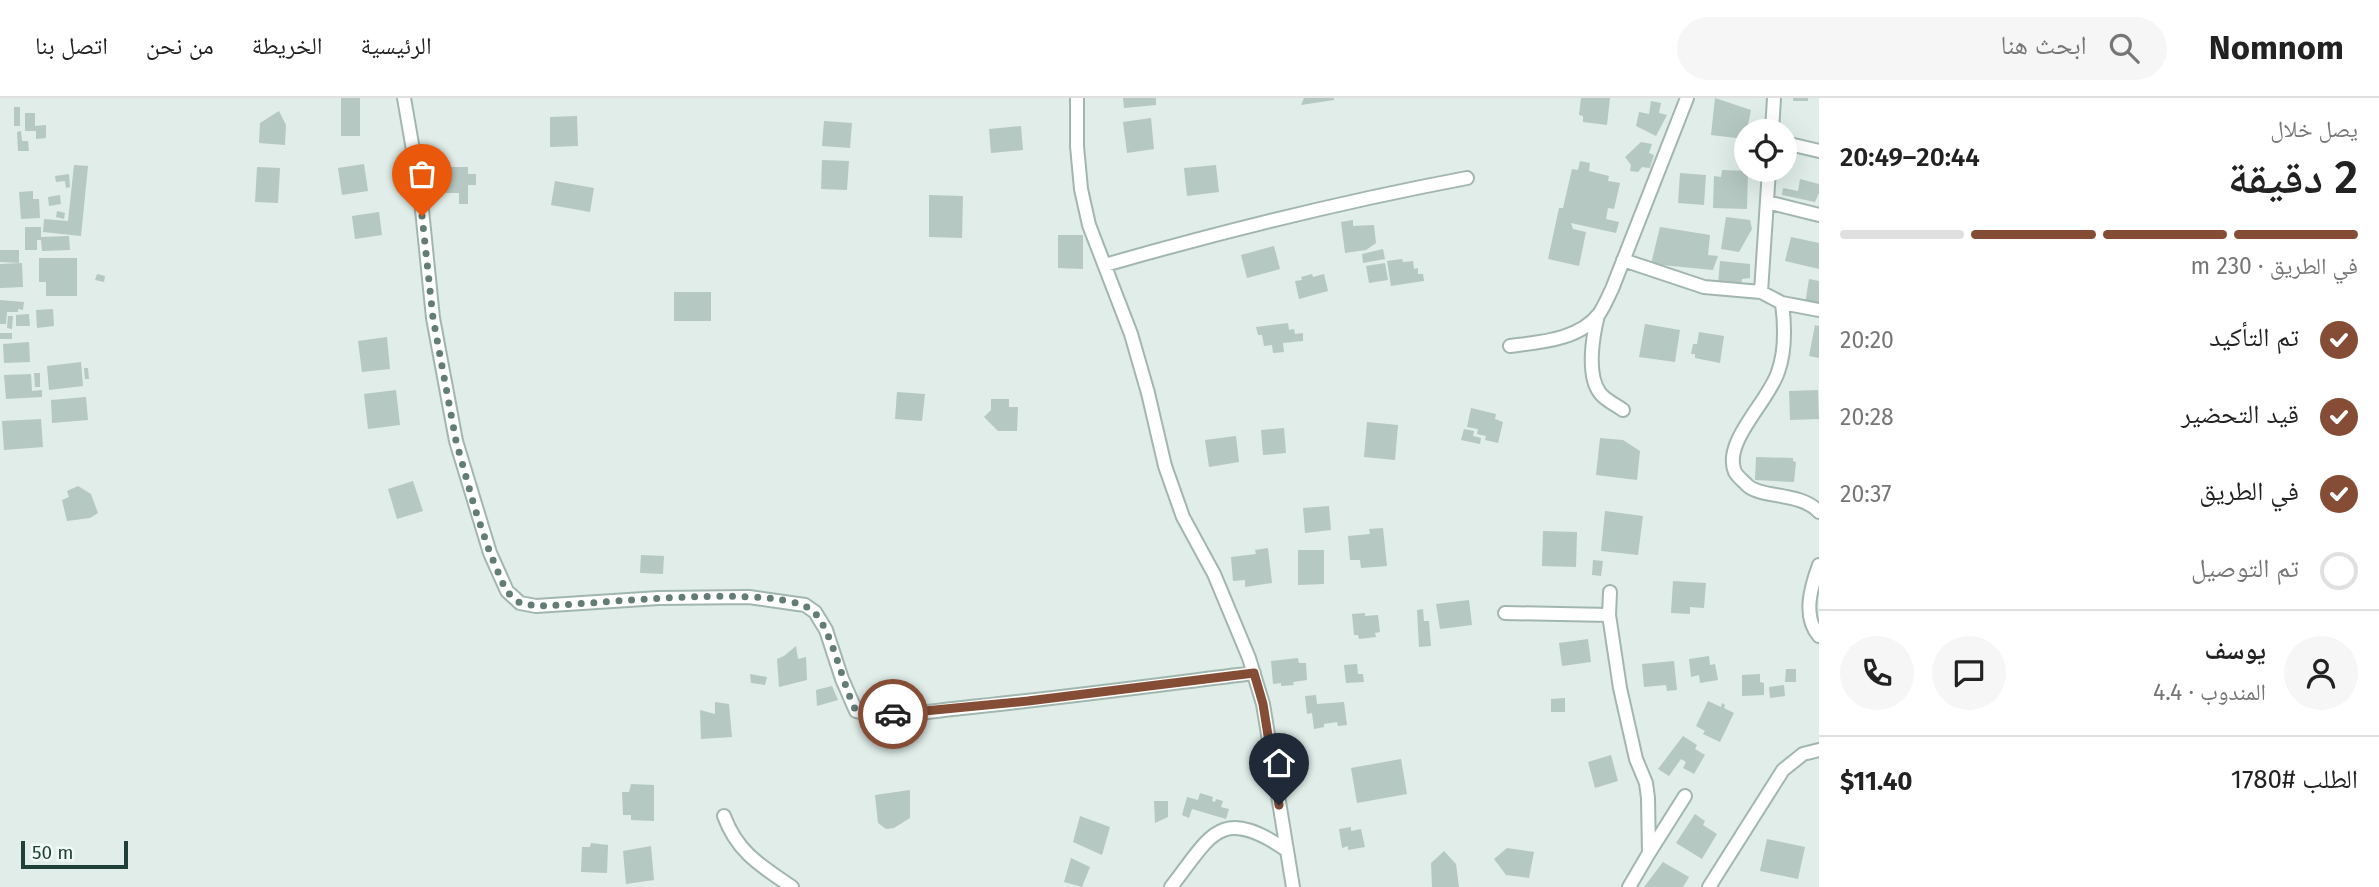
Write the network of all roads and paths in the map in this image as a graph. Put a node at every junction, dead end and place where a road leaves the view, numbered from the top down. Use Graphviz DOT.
graph roads {
  1 [pos="404,98"];
  2 [pos="1077,98"];
  3 [pos="1687,98"];
  4 [pos="1774,98"];
  5 [pos="1773,119"];
  6 [pos="1797,145"];
  7 [pos="1819,150"];
  8 [pos="1467,178"];
  9 [pos="1768,182"];
  10 [pos="1767,202"];
  11 [pos="1819,215"];
  12 [pos="1623,261"];
  13 [pos="1105,265"];
  14 [pos="1761,292"];
  15 [pos="1782,303"];
  16 [pos="1819,310"];
  17 [pos="1598,314"];
  18 [pos="1510,346"];
  19 [pos="1623,410"];
  20 [pos="1819,512"];
  21 [pos="1819,565"];
  22 [pos="1610,592"];
  23 [pos="1505,613"];
  24 [pos="1609,615"];
  25 [pos="1819,636"];
  26 [pos="1254,673"];
  27 [pos="1818,750"];
  28 [pos="1685,796"];
  29 [pos="724,816"];
  30 [pos="1285,849"];
  31 [pos="1648,853"];
  32 [pos="792,887"];
  33 [pos="1171,887"];
  34 [pos="1293,887"];
  35 [pos="1629,887"];
  36 [pos="1709,887"];
  1 -- 26 [label="street"];
  2 -- 13 [label="street"];
  3 -- 12 [label="street"];
  4 -- 5 [label="street"];
  6 -- 7 [label="street"];
  8 -- 13 [label="street"];
  9 -- 10 [label="street"];
  10 -- 11 [label="street"];
  10 -- 14 [label="street"];
  12 -- 14 [label="street"];
  12 -- 17 [label="street"];
  13 -- 26 [label="street"];
  14 -- 15 [label="street"];
  15 -- 16 [label="street"];
  15 -- 20 [label="street"];
  17 -- 18 [label="street"];
  17 -- 19 [label="street"];
  21 -- 25 [label="street"];
  22 -- 24 [label="street"];
  23 -- 24 [label="street"];
  24 -- 31 [label="street"];
  26 -- 30 [label="street"];
  27 -- 36 [label="street"];
  28 -- 31 [label="street"];
  29 -- 32 [label="street"];
  30 -- 33 [label="street"];
  30 -- 34 [label="street"];
  31 -- 35 [label="street"];
}
